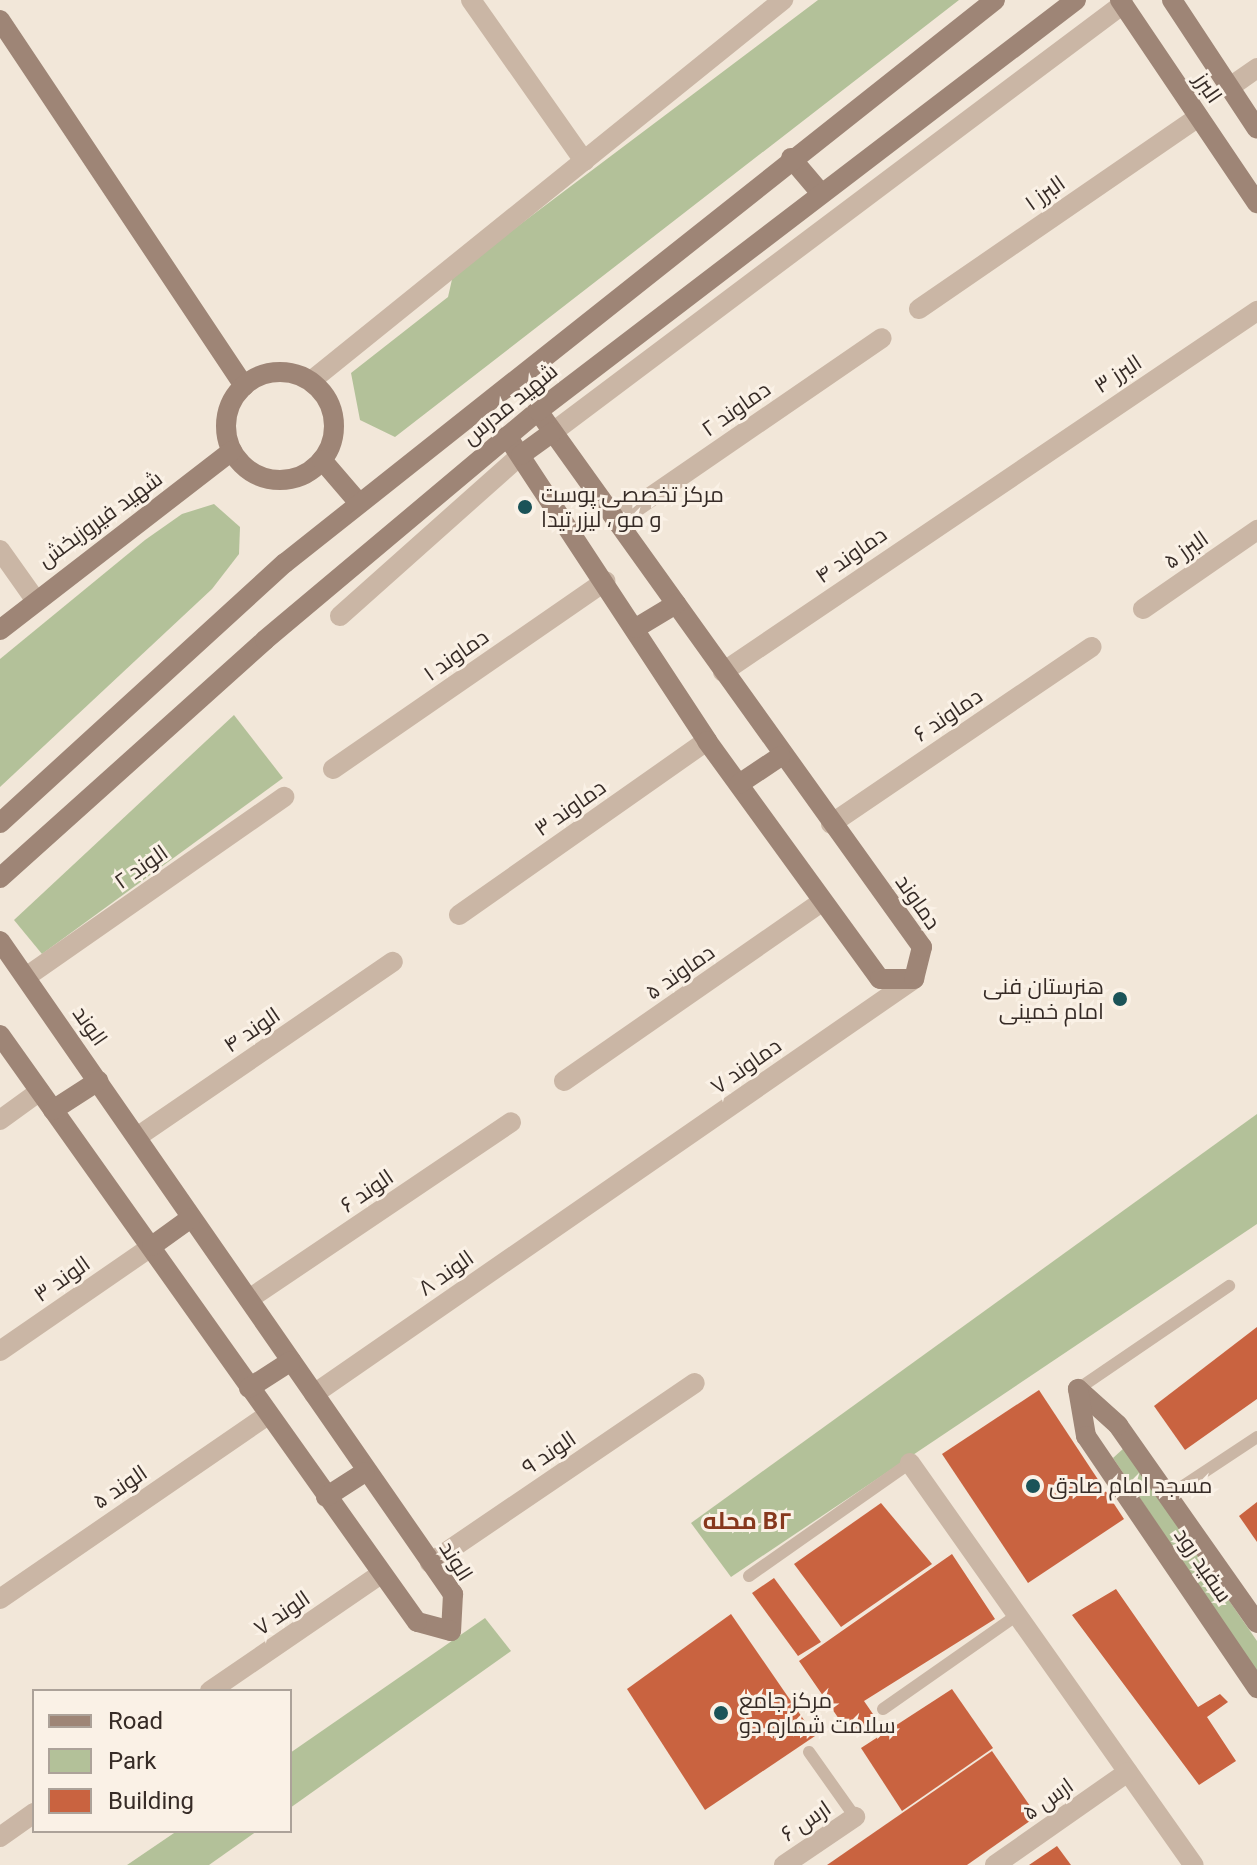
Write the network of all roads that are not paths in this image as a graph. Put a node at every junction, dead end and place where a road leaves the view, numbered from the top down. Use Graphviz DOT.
graph roads {
  1 [pos="471,0"];
  2 [pos="783,0"];
  3 [pos="995,0"];
  4 [pos="1076,0"];
  5 [pos="1172,0"];
  6 [pos="1124,1"];
  7 [pos="0,20"];
  8 [pos="1257,68"];
  9 [pos="1230,87"];
  10 [pos="1198,117"];
  11 [pos="1257,129"];
  12 [pos="791,158"];
  13 [pos="584,161"];
  14 [pos="819,191"];
  15 [pos="1256,199"];
  16 [pos="919,309"];
  17 [pos="1257,311"];
  18 [pos="882,338"];
  19 [pos="311,381"];
  20 [pos="244,386"];
  21 [pos="538,411"];
  22 [pos="553,432"];
  23 [pos="507,436"];
  24 [pos="232,451"];
  25 [pos="521,455"];
  26 [pos="322,460"];
  27 [pos="1006,477"];
  28 [pos="359,503"];
  29 [pos="617,520"];
  30 [pos="1257,530"];
  31 [pos="0,550"];
  32 [pos="606,581"];
  33 [pos="34,598"];
  34 [pos="676,604"];
  35 [pos="1143,609"];
  36 [pos="340,616"];
  37 [pos="636,628"];
  38 [pos="0,630"];
  39 [pos="1091,647"];
  40 [pos="723,672"];
  41 [pos="707,741"];
  42 [pos="781,756"];
  43 [pos="333,769"];
  44 [pos="739,784"];
  45 [pos="284,797"];
  46 [pos="0,823"];
  47 [pos="831,824"];
  48 [pos="0,878"];
  49 [pos="822,902"];
  50 [pos="459,915"];
  51 [pos="1,944"];
  52 [pos="393,962"];
  53 [pos="26,977"];
  54 [pos="914,979"];
  55 [pos="0,1035"];
  56 [pos="98,1081"];
  57 [pos="564,1081"];
  58 [pos="40,1091"];
  59 [pos="53,1110"];
  60 [pos="0,1120"];
  61 [pos="511,1122"];
  62 [pos="137,1137"];
  63 [pos="605,1192"];
  64 [pos="191,1218"];
  65 [pos="152,1246"];
  66 [pos="1229,1286"];
  67 [pos="249,1299"];
  68 [pos="0,1351"];
  69 [pos="291,1361"];
  70 [pos="695,1383"];
  71 [pos="249,1388"];
  72 [pos="1078,1389"];
  73 [pos="314,1394"];
  74 [pos="268,1415"];
  75 [pos="1125,1434"];
  76 [pos="1257,1437"];
  77 [pos="1097,1451"];
  78 [pos="910,1463"];
  79 [pos="365,1472"];
  80 [pos="1168,1496"];
  81 [pos="326,1497"];
  82 [pos="430,1563"];
  83 [pos="381,1574"];
  84 [pos="749,1576"];
  85 [pos="0,1599"];
  86 [pos="1016,1616"];
  87 [pos="1256,1621"];
  88 [pos="1257,1688"];
  89 [pos="213,1689"];
  90 [pos="883,1709"];
  91 [pos="809,1752"];
  92 [pos="1128,1772"];
  93 [pos="32,1814"];
  94 [pos="855,1817"];
  95 [pos="0,1837"];
  96 [pos="784,1865"];
  97 [pos="995,1865"];
  98 [pos="1194,1865"];
  1 -- 13 [label="street"];
  2 -- 13 [label="street"];
  3 -- 12 [label="street, شهید مدرس"];
  4 -- 14 [label="street, شهید مدرس"];
  5 -- 9 [label="street, البرز"];
  6 -- 10 [label="street, البرز"];
  6 -- 22 [label="street"];
  7 -- 20 [label="street"];
  8 -- 9 [label="street"];
  9 -- 11 [label="street, البرز"];
  10 -- 15 [label="street, البرز"];
  10 -- 16 [label="street, البرز ۱"];
  12 -- 14 [label="street"];
  12 -- 28 [label="street, شهید مدرس"];
  13 -- 19 [label="street"];
  14 -- 21 [label="street, شهید مدرس"];
  17 -- 27 [label="street, البرز ۳"];
  18 -- 29 [label="street, دماوند ۲"];
  19 -- 20 [label="street"];
  19 -- 26 [label="street"];
  20 -- 24 [label="street"];
  21 -- 22 [label="street, دماوند"];
  21 -- 23 [label="street, شهید مدرس"];
  22 -- 25 [label="street"];
  22 -- 29 [label="street, دماوند"];
  23 -- 25 [label="street"];
  23 -- 48 [label="street, شهید مدرس"];
  24 -- 26 [label="street"];
  24 -- 33 [label="street, شهید فیروزبخش"];
  25 -- 32 [label="street"];
  25 -- 36 [label="street"];
  26 -- 28 [label="street"];
  27 -- 40 [label="street, دماوند ۴"];
  28 -- 46 [label="street, شهید مدرس"];
  29 -- 34 [label="street, دماوند"];
  30 -- 35 [label="street, البرز ۵"];
  31 -- 33 [label="street"];
  32 -- 37 [label="street"];
  32 -- 43 [label="street, دماوند ۱"];
  33 -- 38 [label="street, شهید فیروزبخش"];
  34 -- 37 [label="street"];
  34 -- 40 [label="street, دماوند"];
  37 -- 41 [label="street"];
  39 -- 47 [label="street, دماوند ۶"];
  40 -- 42 [label="street, دماوند"];
  41 -- 44 [label="street"];
  41 -- 50 [label="street, دماوند ۳"];
  42 -- 44 [label="street"];
  42 -- 47 [label="street, دماوند"];
  44 -- 49 [label="street"];
  45 -- 53 [label="street, الوند ۲"];
  47 -- 54 [label="street, دماوند"];
  49 -- 54 [label="street"];
  49 -- 57 [label="street, دماوند ۵"];
  51 -- 53 [label="street, الوند"];
  52 -- 62 [label="street, الوند ۴"];
  53 -- 56 [label="street, الوند"];
  54 -- 63 [label="street, دماوند ۷"];
  55 -- 58 [label="street, الوند"];
  56 -- 59 [label="street"];
  56 -- 62 [label="street, الوند"];
  58 -- 59 [label="street, الوند"];
  58 -- 60 [label="street"];
  59 -- 65 [label="street, الوند"];
  61 -- 67 [label="street, الوند ۶"];
  62 -- 64 [label="street, الوند"];
  63 -- 73 [label="street, الوند ۸"];
  64 -- 65 [label="street"];
  64 -- 67 [label="street, الوند"];
  65 -- 68 [label="street, الوند ۳"];
  65 -- 71 [label="street, الوند"];
  66 -- 72 [label="lane"];
  67 -- 69 [label="street, الوند"];
  69 -- 71 [label="street"];
  69 -- 73 [label="street, الوند"];
  70 -- 82 [label="street, الوند ۹"];
  71 -- 74 [label="street, الوند"];
  72 -- 75 [label="street, سفید رود"];
  72 -- 77 [label="street, سفید رود"];
  73 -- 79 [label="street, الوند"];
  74 -- 81 [label="street, الوند"];
  74 -- 85 [label="street, الوند ۵"];
  75 -- 77 [label="street"];
  75 -- 80 [label="street, سفید رود"];
  76 -- 80 [label="lane"];
  77 -- 88 [label="street, سفید رود"];
  78 -- 84 [label="lane"];
  78 -- 86 [label="street"];
  79 -- 81 [label="street"];
  79 -- 82 [label="street, الوند"];
  80 -- 87 [label="street, سفید رود"];
  81 -- 83 [label="street, الوند"];
  82 -- 83 [label="street, الوند"];
  83 -- 89 [label="street, الوند ۷"];
  86 -- 90 [label="lane"];
  86 -- 92 [label="street"];
  91 -- 94 [label="lane"];
  92 -- 97 [label="street, ارس ۵"];
  92 -- 98 [label="street"];
  93 -- 95 [label="street"];
  94 -- 96 [label="street, ارس ۶"];
}
